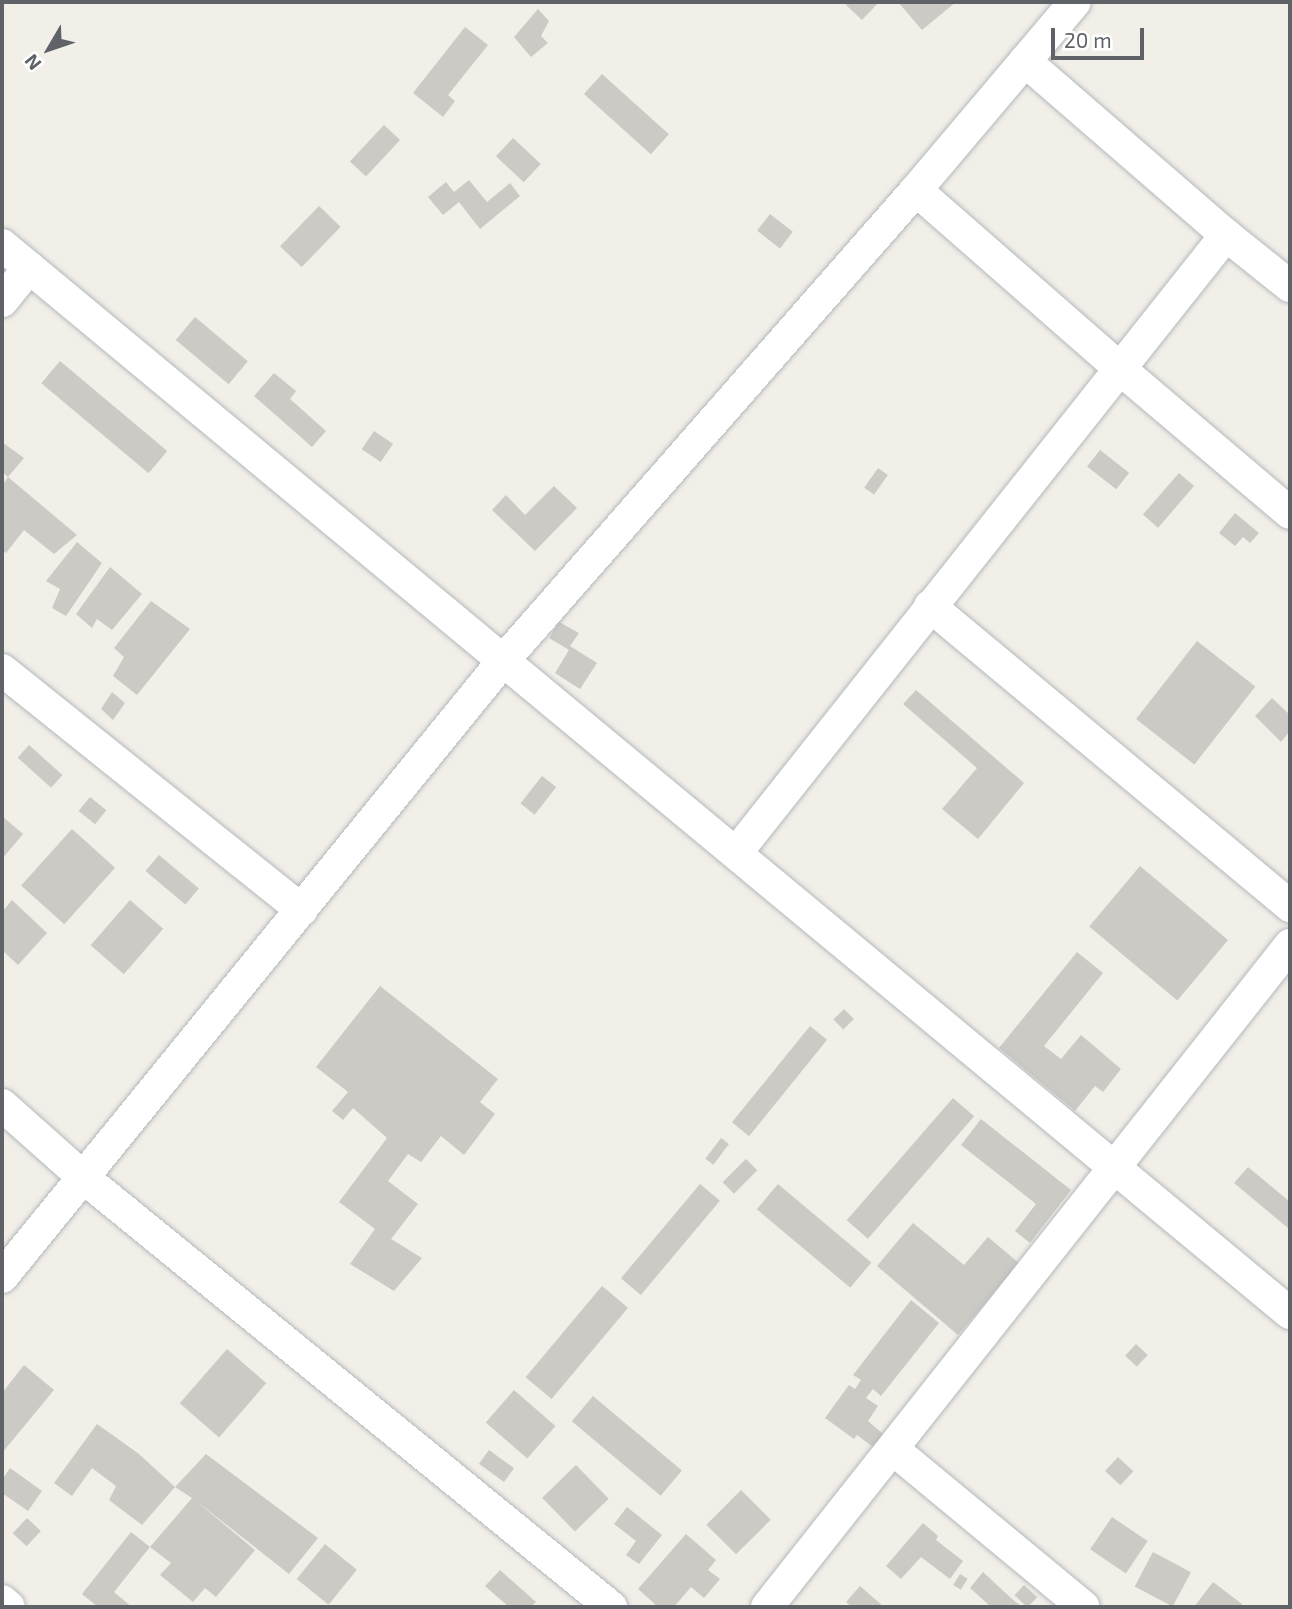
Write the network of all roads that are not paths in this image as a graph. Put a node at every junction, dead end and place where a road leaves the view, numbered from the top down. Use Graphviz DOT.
graph roads {
  1 [pos="1075,2"];
  2 [pos="1024,61"];
  3 [pos="916,190"];
  4 [pos="1226,235"];
  5 [pos="2,246"];
  6 [pos="29,268"];
  7 [pos="1290,286"];
  8 [pos="2,301"];
  9 [pos="1119,368"];
  10 [pos="1290,513"];
  11 [pos="930,606"];
  12 [pos="502,661"];
  13 [pos="2,670"];
  14 [pos="736,853"];
  15 [pos="1290,906"];
  16 [pos="302,909"];
  17 [pos="1290,945"];
  18 [pos="2,1105"];
  19 [pos="1116,1168"];
  20 [pos="85,1178"];
  21 [pos="2,1278"];
  22 [pos="1290,1313"];
  23 [pos="894,1450"];
  24 [pos="2,1601"];
  25 [pos="9,1607"];
  26 [pos="611,1607"];
  27 [pos="767,1607"];
  28 [pos="1084,1607"];
  1 -- 2 [label="street"];
  2 -- 3 [label="street"];
  2 -- 4 [label="street"];
  3 -- 9 [label="street"];
  3 -- 12 [label="street"];
  4 -- 7 [label="street"];
  4 -- 9 [label="street"];
  5 -- 6 [label="street"];
  6 -- 8 [label="street"];
  6 -- 12 [label="street"];
  9 -- 10 [label="street"];
  9 -- 11 [label="street"];
  11 -- 14 [label="street"];
  11 -- 15 [label="street"];
  12 -- 14 [label="street"];
  12 -- 16 [label="street"];
  13 -- 16 [label="street"];
  14 -- 19 [label="street"];
  16 -- 20 [label="street"];
  17 -- 19 [label="street"];
  18 -- 20 [label="street"];
  19 -- 22 [label="street"];
  19 -- 23 [label="street"];
  20 -- 21 [label="street"];
  20 -- 26 [label="street"];
  23 -- 27 [label="street"];
  23 -- 28 [label="street"];
  24 -- 25 [label="street"];
}
